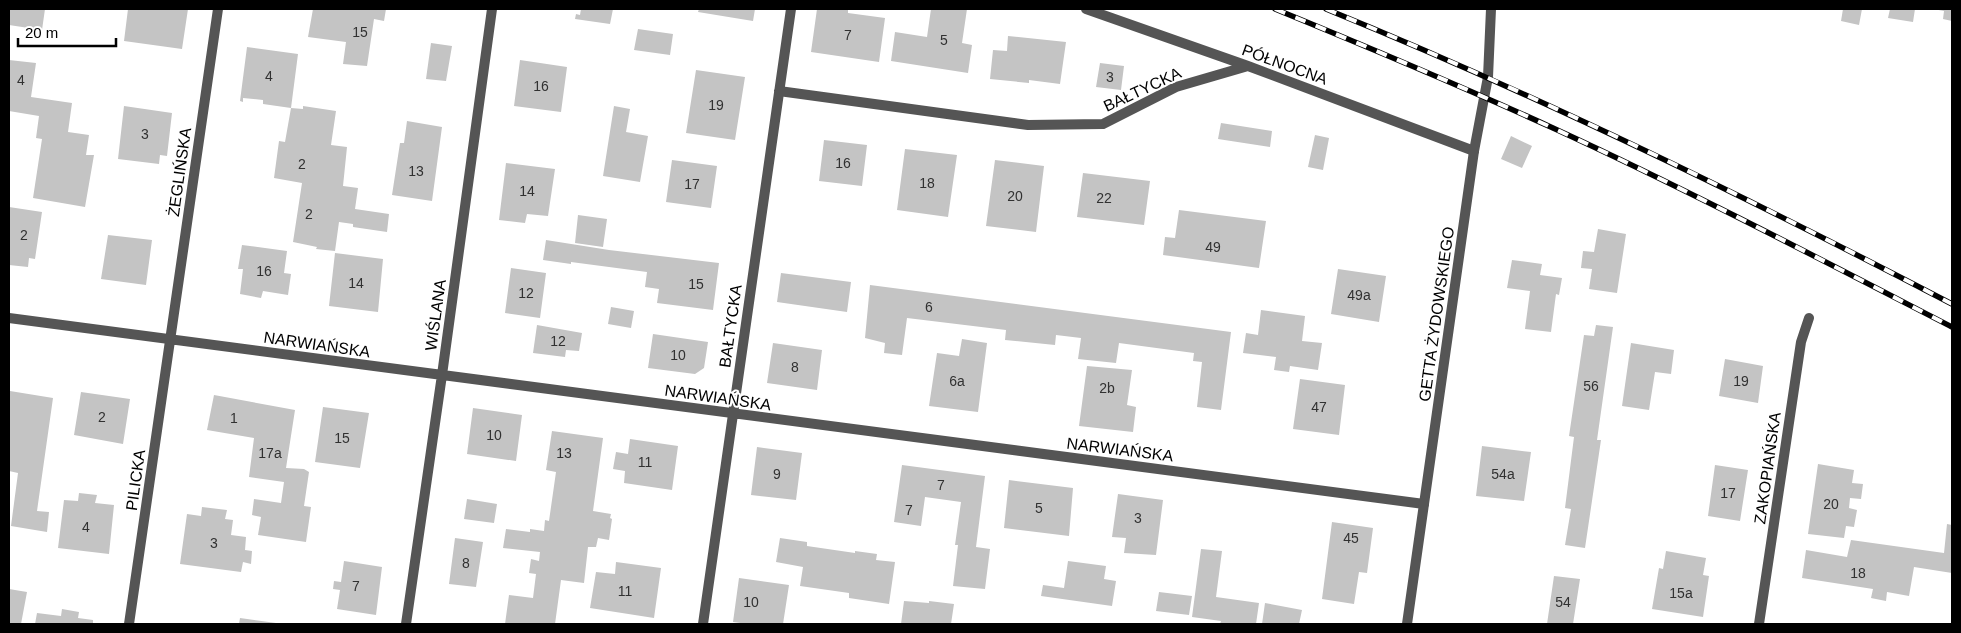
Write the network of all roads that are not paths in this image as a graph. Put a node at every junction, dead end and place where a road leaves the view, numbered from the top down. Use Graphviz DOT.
graph roads {
  1 [pos="218,9"];
  2 [pos="492,9"];
  3 [pos="791,9"];
  4 [pos="1086,9"];
  5 [pos="1491,9"];
  6 [pos="1248,66"];
  7 [pos="779,91"];
  8 [pos="1474,151"];
  9 [pos="9,318"];
  10 [pos="1809,318"];
  11 [pos="170,339"];
  12 [pos="442,376"];
  13 [pos="733,414"];
  14 [pos="1424,504"];
  15 [pos="130,624"];
  16 [pos="406,624"];
  17 [pos="703,624"];
  18 [pos="1407,624"];
  19 [pos="1759,624"];
  1 -- 11 [label="street, ŻEGLIŃSKA"];
  2 -- 12 [label="street, WIŚLANA"];
  3 -- 7 [label="street, BAŁTYCKA"];
  4 -- 6 [label="street, PÓŁNOCNA"];
  5 -- 8 [label="street, GETTA ŻYDOWSKIEGO"];
  6 -- 7 [label="street, BAŁTYCKA"];
  6 -- 8 [label="street, PÓŁNOCNA"];
  7 -- 13 [label="street, BAŁTYCKA"];
  8 -- 14 [label="street, GETTA ŻYDOWSKIEGO"];
  9 -- 11 [label="street, NARWIAŃSKA"];
  10 -- 19 [label="street, ZAKOPIAŃSKA"];
  11 -- 12 [label="street, NARWIAŃSKA"];
  11 -- 15 [label="street, PILICKA"];
  12 -- 13 [label="street, NARWIAŃSKA"];
  12 -- 16 [label="street, WIŚLANA"];
  13 -- 14 [label="street, NARWIAŃSKA"];
  13 -- 17 [label="street, BAŁTYCKA"];
  14 -- 18 [label="street, GETTA ŻYDOWSKIEGO"];
}
